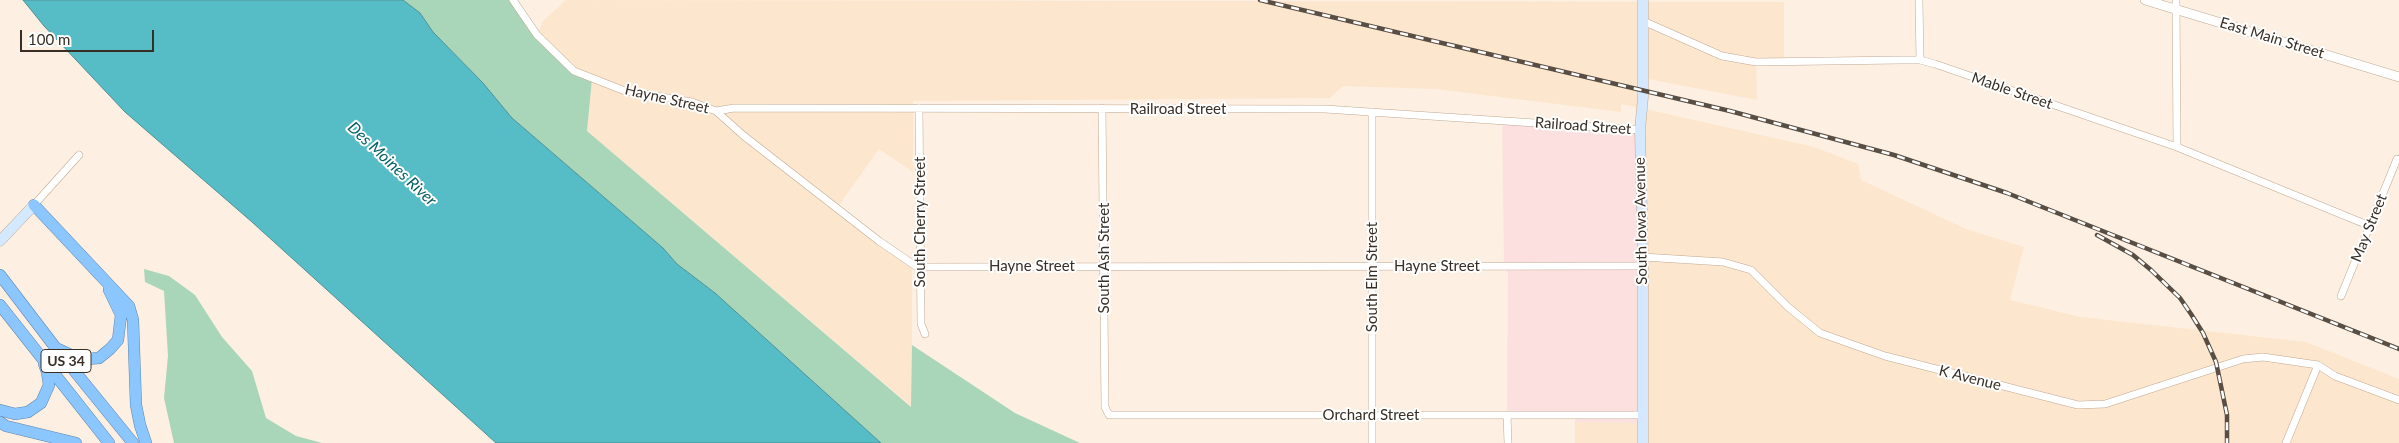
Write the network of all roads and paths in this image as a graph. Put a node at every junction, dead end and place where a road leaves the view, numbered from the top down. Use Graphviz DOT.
graph roads {
  1 [pos="514,0"];
  2 [pos="1643,0"];
  3 [pos="2145,0"];
  4 [pos="1919,1"];
  5 [pos="2176,4"];
  6 [pos="1643,21"];
  7 [pos="1920,60"];
  8 [pos="2399,77"];
  9 [pos="919,108"];
  10 [pos="1102,108"];
  11 [pos="716,111"];
  12 [pos="1372,112"];
  13 [pos="1640,130"];
  14 [pos="2177,147"];
  15 [pos="79,155"];
  16 [pos="2397,159"];
  17 [pos="34,205"];
  18 [pos="2370,226"];
  19 [pos="0,241"];
  20 [pos="1643,262"];
  21 [pos="1104,266"];
  22 [pos="1372,266"];
  23 [pos="920,267"];
  24 [pos="1,276"];
  25 [pos="106,282"];
  26 [pos="2341,296"];
  27 [pos="0,304"];
  28 [pos="925,334"];
  29 [pos="55,347"];
  30 [pos="38,353"];
  31 [pos="2318,365"];
  32 [pos="2399,400"];
  33 [pos="1105,407"];
  34 [pos="0,410"];
  35 [pos="1372,415"];
  36 [pos="1508,415"];
  37 [pos="1643,415"];
  38 [pos="0,422"];
  39 [pos="76,443"];
  40 [pos="109,443"];
  41 [pos="133,443"];
  42 [pos="146,443"];
  43 [pos="1372,443"];
  44 [pos="1508,443"];
  45 [pos="1643,443"];
  46 [pos="2286,443"];
  1 -- 11 [label="street, Hayne Street"];
  2 -- 6 [label="main road, South Iowa Avenue"];
  3 -- 5 [label="street, East Main Street"];
  4 -- 7 [label="street"];
  5 -- 8 [label="street, East Main Street"];
  5 -- 14 [label="street"];
  6 -- 7 [label="street, Mable Street"];
  6 -- 13 [label="main road, South Iowa Avenue"];
  7 -- 14 [label="street, Mable Street"];
  9 -- 10 [label="street, Railroad Street"];
  9 -- 11 [label="street, Railroad Street"];
  9 -- 23 [label="street, South Cherry Street"];
  10 -- 12 [label="street, Railroad Street"];
  10 -- 21 [label="street, South Ash Street"];
  11 -- 23 [label="street, Hayne Street"];
  12 -- 13 [label="street, Railroad Street"];
  12 -- 22 [label="street, South Elm Street"];
  13 -- 20 [label="main road, South Iowa Avenue"];
  14 -- 18 [label="street, Mable Street"];
  15 -- 17 [label="street"];
  16 -- 18 [label="street, May Street"];
  17 -- 19 [label="main road"];
  17 -- 25 [label="highway"];
  18 -- 26 [label="street, May Street"];
  20 -- 22 [label="street, Hayne Street"];
  20 -- 31 [label="street, K Avenue"];
  20 -- 37 [label="main road, South Iowa Avenue"];
  21 -- 22 [label="street, Hayne Street"];
  21 -- 23 [label="street, Hayne Street"];
  21 -- 33 [label="street, South Ash Street"];
  22 -- 35 [label="street, South Elm Street"];
  23 -- 28 [label="street, South Cherry Street"];
  24 -- 29 [label="highway, US 34"];
  25 -- 29 [label="highway"];
  25 -- 42 [label="highway"];
  27 -- 30 [label="highway, US 34"];
  29 -- 41 [label="highway, US 34"];
  30 -- 34 [label="highway"];
  30 -- 40 [label="highway, US 34"];
  31 -- 32 [label="street"];
  31 -- 46 [label="street"];
  33 -- 35 [label="street, Orchard Street"];
  35 -- 36 [label="street, Orchard Street"];
  35 -- 43 [label="street, South Elm Street"];
  36 -- 37 [label="street, Orchard Street"];
  36 -- 44 [label="street"];
  37 -- 45 [label="main road, South Iowa Avenue"];
  38 -- 39 [label="highway"];
}
